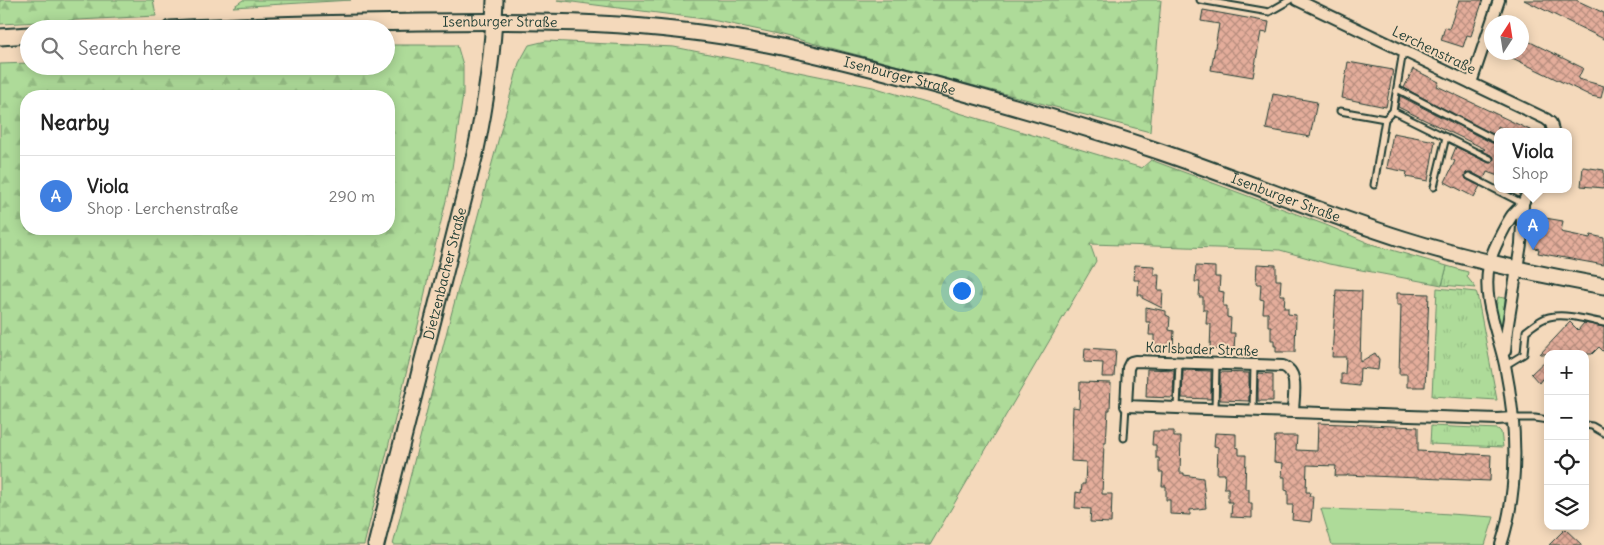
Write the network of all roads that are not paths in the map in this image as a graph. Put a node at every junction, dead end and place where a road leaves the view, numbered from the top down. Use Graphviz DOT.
graph roads {
  1 [pos="495,0"];
  2 [pos="1200,0"];
  3 [pos="1290,0"];
  4 [pos="1297,0"];
  5 [pos="1499,0"];
  6 [pos="494,20"];
  7 [pos="395,22"];
  8 [pos="20,36"];
  9 [pos="0,37"];
  10 [pos="1403,51"];
  11 [pos="1471,84"];
  12 [pos="1397,89"];
  13 [pos="1340,111"];
  14 [pos="1393,111"];
  15 [pos="1385,119"];
  16 [pos="1552,128"];
  17 [pos="1446,137"];
  18 [pos="1494,139"];
  19 [pos="1490,159"];
  20 [pos="1469,176"];
  21 [pos="1374,186"];
  22 [pos="1434,187"];
  23 [pos="1494,189"];
  24 [pos="1502,193"];
  25 [pos="1527,193"];
  26 [pos="1523,204"];
  27 [pos="1489,263"];
  28 [pos="1517,269"];
  29 [pos="1604,286"];
  30 [pos="1604,322"];
  31 [pos="1179,362"];
  32 [pos="1216,363"];
  33 [pos="1254,365"];
  34 [pos="1505,366"];
  35 [pos="1126,406"];
  36 [pos="1177,408"];
  37 [pos="1215,409"];
  38 [pos="1253,410"];
  39 [pos="1292,412"];
  40 [pos="1513,418"];
  41 [pos="1544,419"];
  42 [pos="1589,426"];
  43 [pos="1604,433"];
  44 [pos="1124,438"];
  45 [pos="376,545"];
  46 [pos="1501,545"];
  1 -- 6 [label="main road, Dietzenbacher Straße"];
  2 -- 3 [label="lane"];
  4 -- 10 [label="street, Lerchenstraße"];
  5 -- 11 [label="street"];
  6 -- 7 [label="main road, Isenburger Straße"];
  6 -- 27 [label="main road, Isenburger Straße"];
  6 -- 45 [label="main road, Dietzenbacher Straße"];
  8 -- 9 [label="main road"];
  10 -- 11 [label="street, Lerchenstraße"];
  10 -- 12 [label="lane"];
  11 -- 16 [label="street, Lerchenstraße"];
  12 -- 14 [label="lane"];
  12 -- 18 [label="lane"];
  13 -- 15 [label="lane"];
  14 -- 15 [label="lane"];
  14 -- 17 [label="lane"];
  15 -- 21 [label="lane"];
  17 -- 19 [label="lane"];
  17 -- 22 [label="lane"];
  20 -- 23 [label="lane"];
  24 -- 26 [label="lane"];
  25 -- 26 [label="street"];
  26 -- 27 [label="street"];
  26 -- 28 [label="street"];
  27 -- 28 [label="main road, Isenburger Straße"];
  27 -- 34 [label="street"];
  28 -- 29 [label="main road, Isenburger Straße"];
  28 -- 34 [label="street"];
  30 -- 34 [label="lane"];
  31 -- 32 [label="street, Karlsbader Straße"];
  31 -- 35 [label="street, Karlsbader Straße"];
  31 -- 36 [label="lane"];
  32 -- 33 [label="street, Karlsbader Straße"];
  32 -- 37 [label="lane"];
  33 -- 38 [label="lane"];
  33 -- 39 [label="street, Karlsbader Straße"];
  34 -- 40 [label="street"];
  35 -- 36 [label="street"];
  35 -- 44 [label="lane"];
  36 -- 37 [label="street"];
  37 -- 38 [label="street"];
  38 -- 39 [label="street"];
  39 -- 40 [label="street"];
  40 -- 41 [label="lane"];
  40 -- 46 [label="street"];
  42 -- 43 [label="lane"];
}
